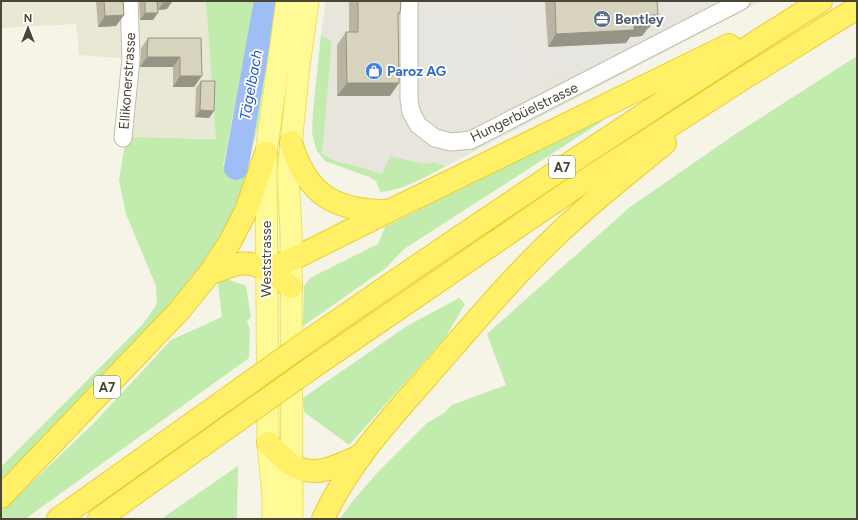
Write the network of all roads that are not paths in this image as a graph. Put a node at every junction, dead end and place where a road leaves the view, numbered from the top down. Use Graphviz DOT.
graph roads {
  1 [pos="130,1"];
  2 [pos="287,1"];
  3 [pos="308,1"];
  4 [pos="409,1"];
  5 [pos="740,1"];
  6 [pos="818,1"];
  7 [pos="821,1"];
  8 [pos="857,8"];
  9 [pos="741,80"];
  10 [pos="123,138"];
  11 [pos="291,142"];
  12 [pos="266,154"];
  13 [pos="389,211"];
  14 [pos="291,260"];
  15 [pos="266,270"];
  16 [pos="209,274"];
  17 [pos="291,287"];
  18 [pos="268,443"];
  19 [pos="362,455"];
  20 [pos="291,464"];
  21 [pos="1,497"];
  22 [pos="58,519"];
  23 [pos="100,519"];
  24 [pos="273,519"];
  25 [pos="292,519"];
  26 [pos="323,519"];
  1 -- 10 [label="street, Ellikonerstrasse"];
  2 -- 12 [label="main road, Weststrasse"];
  3 -- 11 [label="main road, Weststrasse"];
  4 -- 5 [label="street, Hungerbüelstrasse"];
  6 -- 13 [label="highway"];
  7 -- 22 [label="highway, A7, bridge"];
  8 -- 9 [label="highway, A7"];
  9 -- 19 [label="highway, A7"];
  9 -- 23 [label="highway, A7, bridge"];
  11 -- 13 [label="highway"];
  11 -- 14 [label="main road, Weststrasse"];
  12 -- 15 [label="main road, Weststrasse"];
  12 -- 16 [label="highway, A7"];
  13 -- 14 [label="highway"];
  14 -- 15 [label="highway"];
  14 -- 17 [label="main road, Weststrasse"];
  15 -- 16 [label="highway"];
  15 -- 17 [label="highway"];
  15 -- 18 [label="main road, Weststrasse"];
  16 -- 21 [label="highway, A7"];
  17 -- 20 [label="main road, Weststrasse"];
  18 -- 20 [label="highway, A7"];
  18 -- 24 [label="main road, Weststrasse"];
  19 -- 20 [label="highway, A7"];
  19 -- 26 [label="highway, A7"];
  20 -- 25 [label="main road, Weststrasse"];
}
